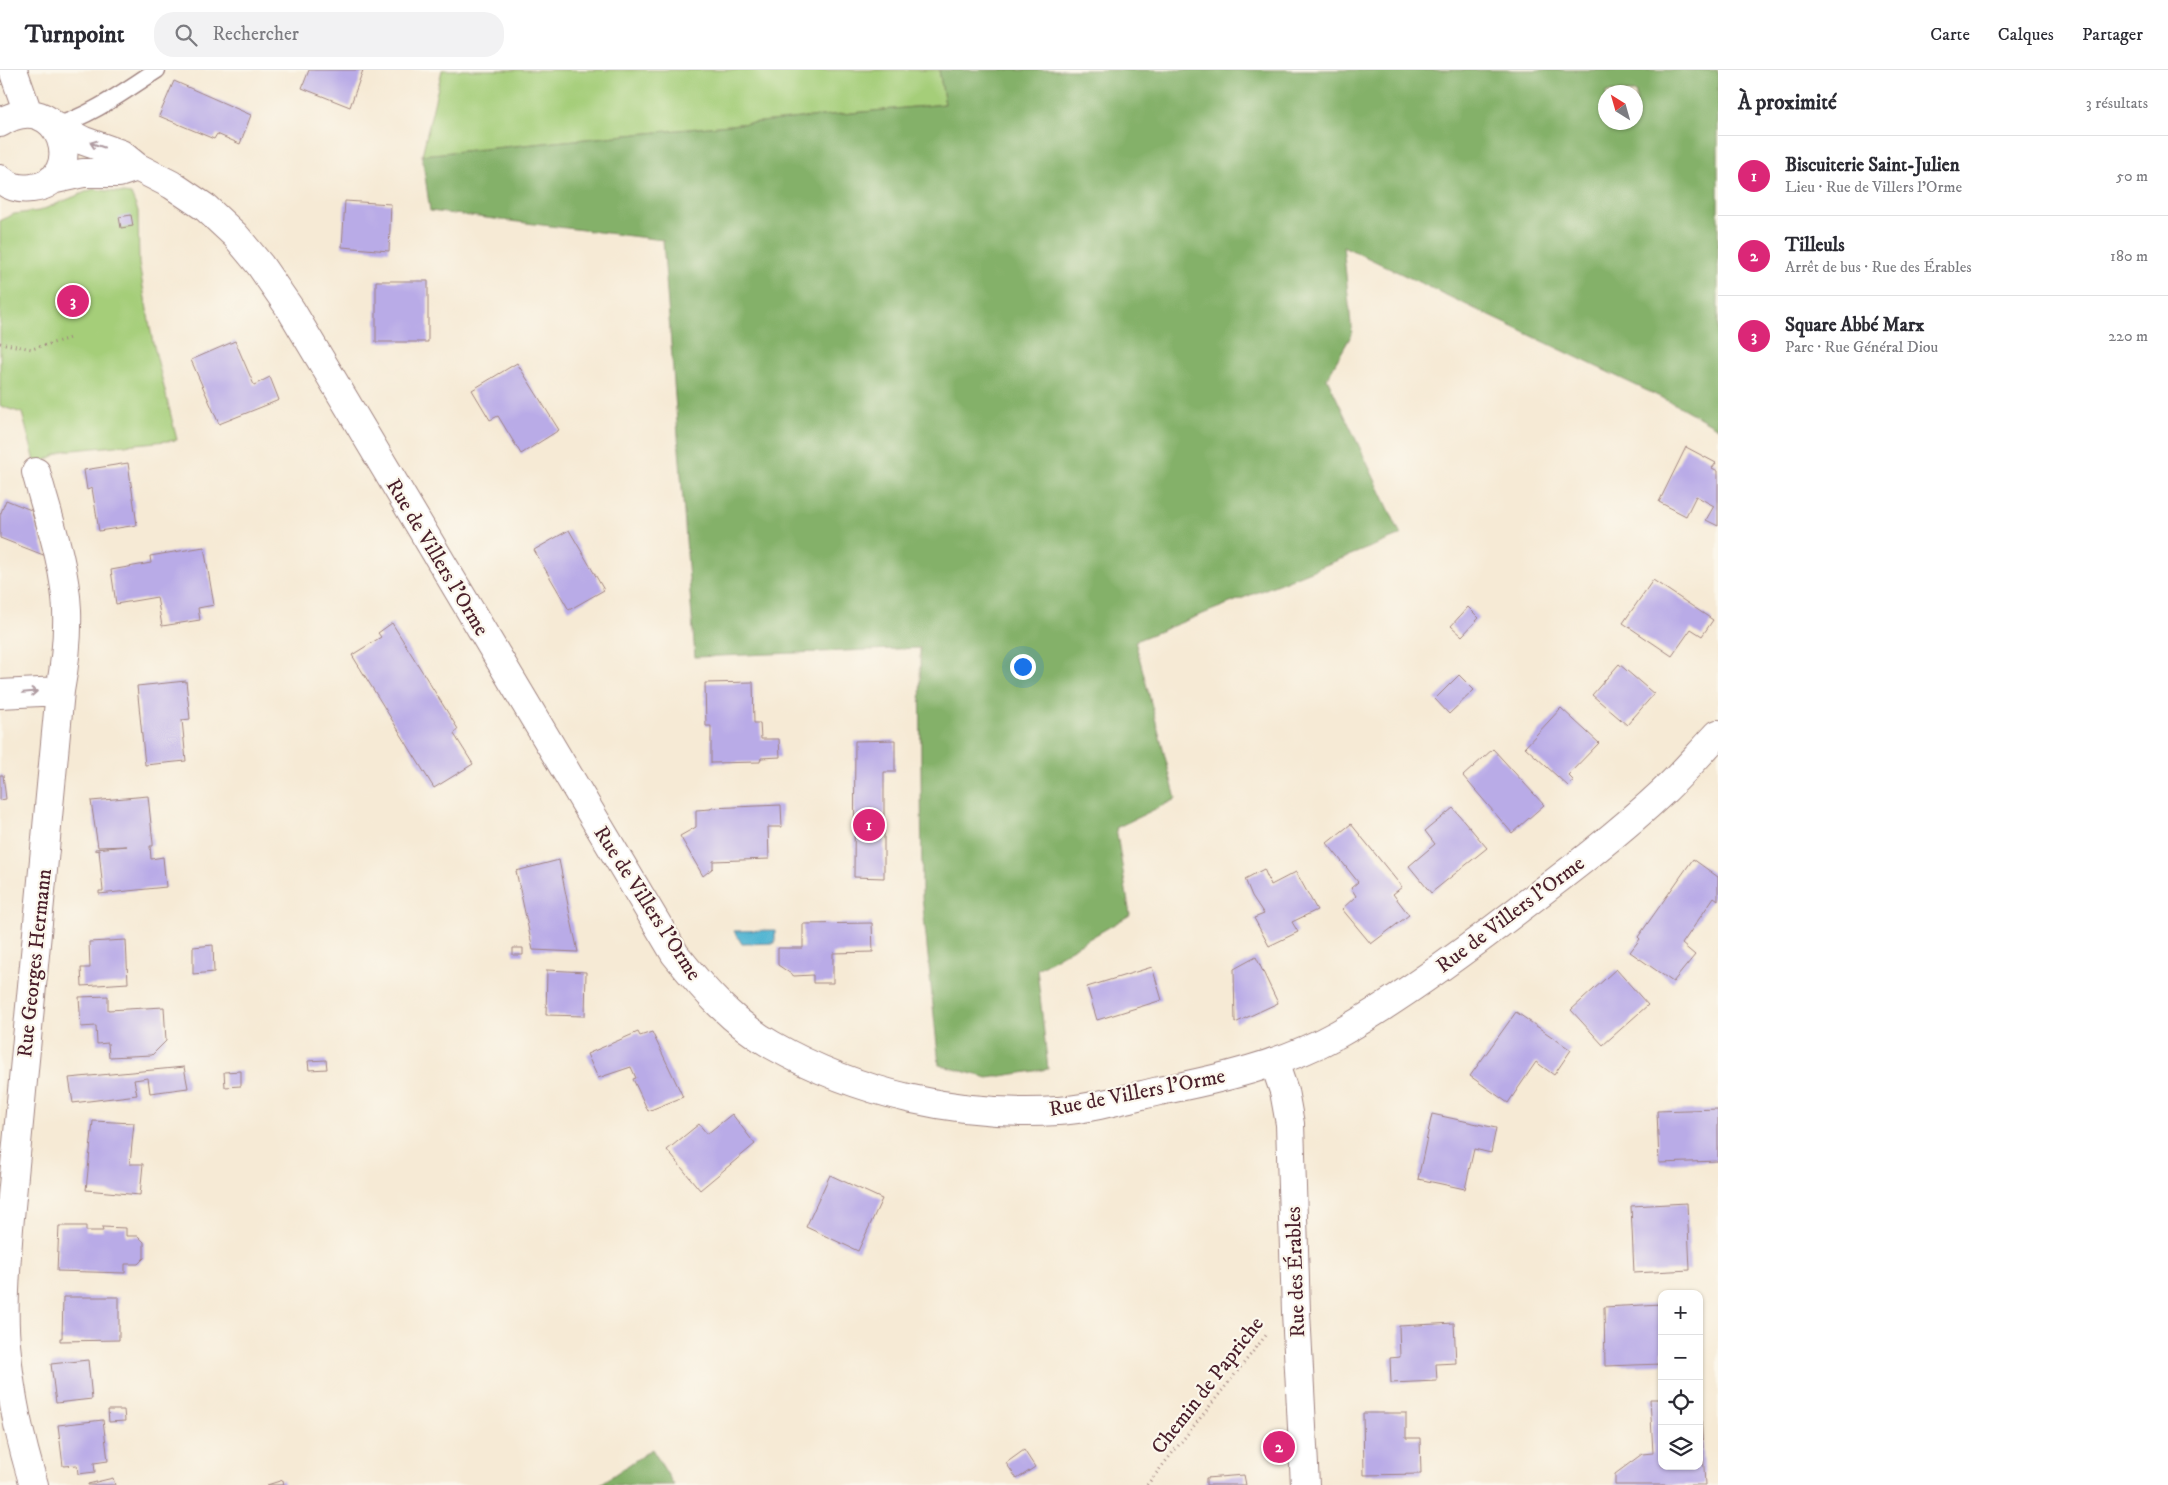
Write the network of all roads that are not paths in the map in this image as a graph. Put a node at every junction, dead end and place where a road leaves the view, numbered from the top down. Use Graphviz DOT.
graph roads {
  1 [pos="6,70"];
  2 [pos="13,70"];
  3 [pos="157,70"];
  4 [pos="0,96"];
  5 [pos="28,113"];
  6 [pos="0,118"];
  7 [pos="0,123"];
  8 [pos="55,126"];
  9 [pos="137,167"];
  10 [pos="50,180"];
  11 [pos="8,189"];
  12 [pos="36,472"];
  13 [pos="60,691"];
  14 [pos="0,694"];
  15 [pos="1718,734"];
  16 [pos="1274,1062"];
  17 [pos="34,1485"];
  18 [pos="1305,1485"];
  1 -- 4 [label="main road"];
  2 -- 5 [label="main road"];
  3 -- 8 [label="lane"];
  5 -- 7 [label="main road"];
  5 -- 8 [label="main road, Rue de Villers l'Orme"];
  6 -- 7 [label="main road"];
  9 -- 8 [label="main road, Rue de Villers l'Orme, one-way"];
  8 -- 10 [label="main road"];
  9 -- 10 [label="main road"];
  9 -- 16 [label="main road, Rue de Villers l'Orme"];
  10 -- 11 [label="main road"];
  12 -- 13 [label="main road, Rue Georges Hermann"];
  14 -- 13 [label="main road, one-way"];
  13 -- 17 [label="main road, Rue Georges Hermann"];
  15 -- 16 [label="main road, Rue de Villers l'Orme"];
  16 -- 18 [label="main road, Rue des Érables"];
}
